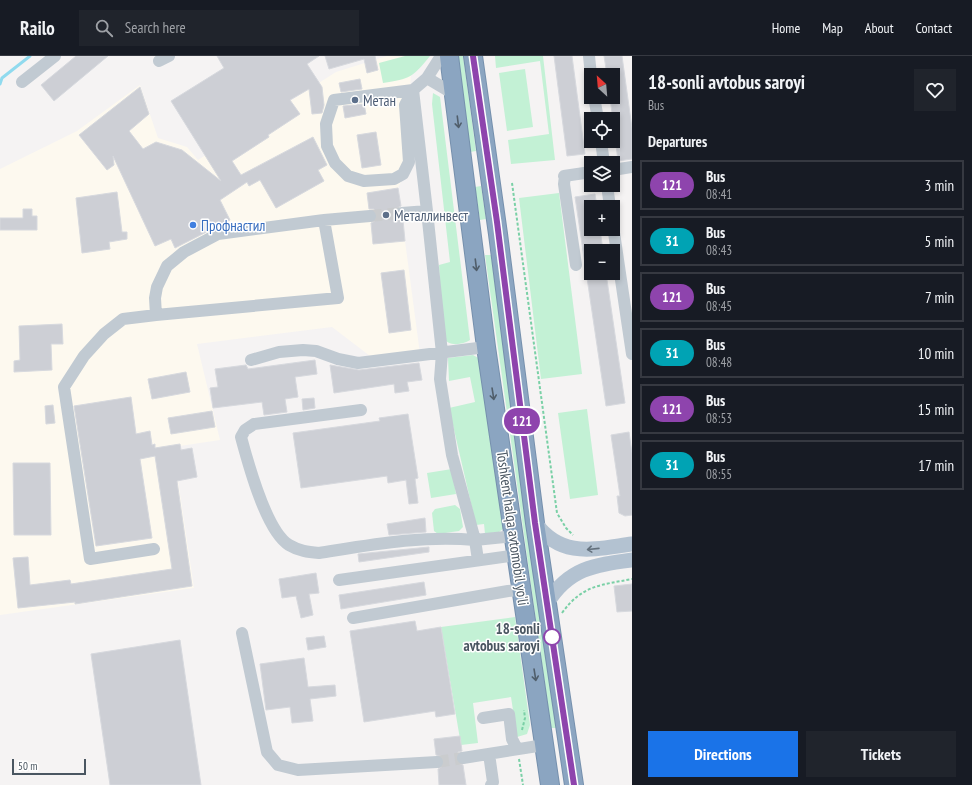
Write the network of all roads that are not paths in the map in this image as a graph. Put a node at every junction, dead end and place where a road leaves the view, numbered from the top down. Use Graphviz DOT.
graph roads {
  1 [pos="55,56"];
  2 [pos="441,56"];
  3 [pos="449,56"];
  4 [pos="473,56"];
  5 [pos="589,56"];
  6 [pos="590,68"];
  7 [pos="427,78"];
  8 [pos="22,82"];
  9 [pos="413,90"];
  10 [pos="454,94"];
  11 [pos="489,164"];
  12 [pos="463,166"];
  13 [pos="632,167"];
  14 [pos="620,169"];
  15 [pos="584,173"];
  16 [pos="427,211"];
  17 [pos="402,213"];
  18 [pos="370,216"];
  19 [pos="324,220"];
  20 [pos="498,234"];
  21 [pos="614,236"];
  22 [pos="472,237"];
  23 [pos="576,265"];
  24 [pos="156,316"];
  25 [pos="486,347"];
  26 [pos="442,353"];
  27 [pos="632,354"];
  28 [pos="251,360"];
  29 [pos="361,410"];
  30 [pos="535,523"];
  31 [pos="514,536"];
  32 [pos="475,540"];
  33 [pos="632,544"];
  34 [pos="613,547"];
  35 [pos="154,549"];
  36 [pos="517,554"];
  37 [pos="478,560"];
  38 [pos="632,560"];
  39 [pos="615,562"];
  40 [pos="339,580"];
  41 [pos="522,590"];
  42 [pos="547,602"];
  43 [pos="353,618"];
  44 [pos="242,633"];
  45 [pos="483,718"];
  46 [pos="568,742"];
  47 [pos="544,745"];
  48 [pos="517,749"];
  49 [pos="489,754"];
  50 [pos="463,758"];
  51 [pos="437,762"];
  52 [pos="491,785"];
  53 [pos="550,785"];
  54 [pos="574,785"];
  1 -- 8 [label="street"];
  2 -- 7 [label="street"];
  3 -- 10 [label="highway, Toshkent halqa avtomobil yo'li"];
  4 -- 11 [label="highway, Toshkent halqa avtomobil yo'li"];
  5 -- 6 [label="street"];
  7 -- 9 [label="street"];
  7 -- 10 [label="street"];
  9 -- 9 [label="street"];
  9 -- 16 [label="street"];
  10 -- 12 [label="highway, Toshkent halqa avtomobil yo'li, one-way"];
  11 -- 12 [label="highway"];
  11 -- 20 [label="highway, Toshkent halqa avtomobil yo'li"];
  12 -- 22 [label="highway, Toshkent halqa avtomobil yo'li"];
  13 -- 14 [label="street"];
  15 -- 23 [label="street"];
  16 -- 17 [label="street"];
  16 -- 26 [label="street"];
  18 -- 19 [label="street"];
  19 -- 24 [label="street"];
  19 -- 24 [label="street"];
  20 -- 22 [label="highway"];
  20 -- 30 [label="highway, Toshkent halqa avtomobil yo'li"];
  21 -- 27 [label="street"];
  22 -- 25 [label="highway, Toshkent halqa avtomobil yo'li, one-way"];
  24 -- 35 [label="street"];
  25 -- 26 [label="street"];
  25 -- 31 [label="highway, Toshkent halqa avtomobil yo'li, one-way"];
  26 -- 28 [label="street"];
  26 -- 32 [label="street"];
  29 -- 32 [label="street"];
  34 -- 30 [label="main road, one-way"];
  30 -- 42 [label="highway, Toshkent halqa avtomobil yo'li"];
  31 -- 32 [label="street"];
  31 -- 36 [label="highway, Toshkent halqa avtomobil yo'li"];
  32 -- 37 [label="street"];
  33 -- 34 [label="main road"];
  34 -- 39 [label="main road"];
  36 -- 37 [label="street"];
  36 -- 41 [label="highway, Toshkent halqa avtomobil yo'li"];
  37 -- 40 [label="street"];
  38 -- 39 [label="main road"];
  39 -- 42 [label="main road"];
  41 -- 43 [label="street"];
  41 -- 47 [label="highway, Toshkent halqa avtomobil yo'li, one-way"];
  42 -- 46 [label="highway, Toshkent halqa avtomobil yo'li"];
  44 -- 51 [label="street"];
  45 -- 48 [label="street"];
  46 -- 47 [label="highway"];
  46 -- 54 [label="highway, Toshkent halqa avtomobil yo'li"];
  47 -- 48 [label="street"];
  47 -- 53 [label="highway, Toshkent halqa avtomobil yo'li"];
  48 -- 49 [label="street"];
  49 -- 50 [label="street"];
  49 -- 52 [label="street"];
}
